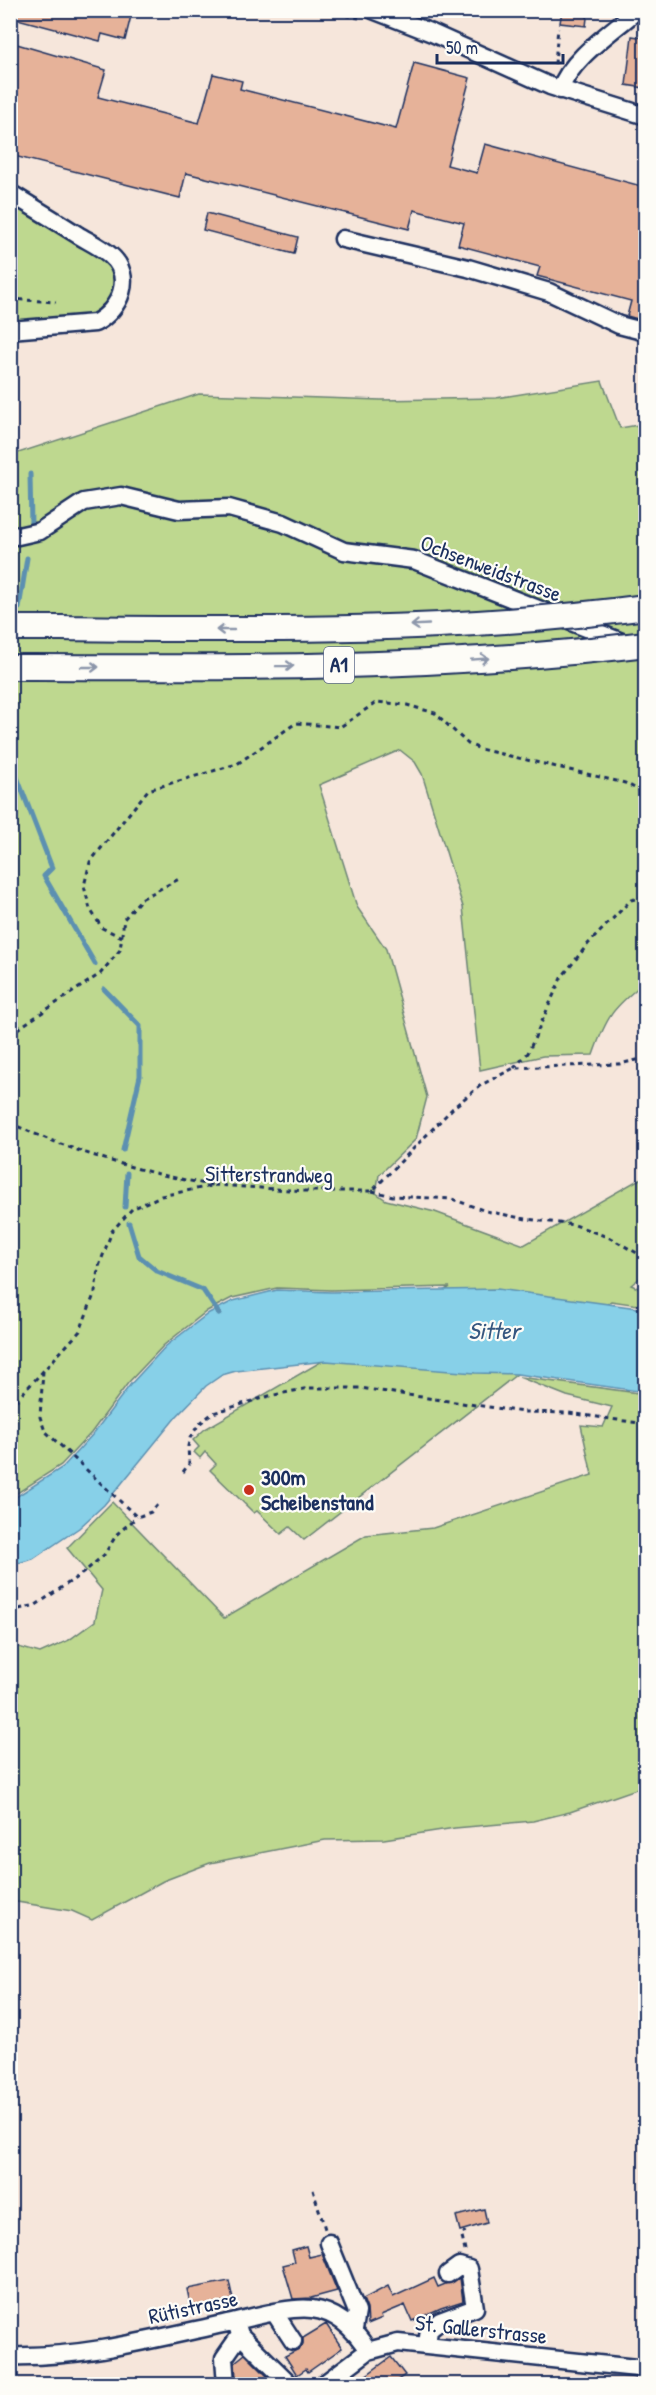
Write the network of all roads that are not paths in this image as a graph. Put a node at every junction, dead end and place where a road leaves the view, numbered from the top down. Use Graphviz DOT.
graph roads {
  1 [pos="373,10"];
  2 [pos="638,10"];
  3 [pos="560,90"];
  4 [pos="645,116"];
  5 [pos="10,194"];
  6 [pos="343,238"];
  7 [pos="10,330"];
  8 [pos="645,332"];
  9 [pos="10,534"];
  10 [pos="645,607"];
  11 [pos="10,628"];
  12 [pos="645,644"];
  13 [pos="645,651"];
  14 [pos="21,667"];
  15 [pos="329,2243"];
  16 [pos="448,2274"];
  17 [pos="274,2312"];
  18 [pos="238,2328"];
  19 [pos="354,2329"];
  20 [pos="293,2341"];
  21 [pos="427,2345"];
  22 [pos="368,2352"];
  23 [pos="10,2356"];
  24 [pos="645,2369"];
  25 [pos="289,2383"];
  26 [pos="226,2385"];
  27 [pos="324,2385"];
  1 -- 3 [label="street"];
  2 -- 3 [label="street"];
  3 -- 4 [label="street"];
  5 -- 7 [label="street"];
  6 -- 8 [label="street"];
  9 -- 13 [label="street, Ochsenweidstrasse"];
  10 -- 11 [label="highway, A1, one-way, bridge"];
  14 -- 12 [label="highway, A1, one-way, bridge"];
  15 -- 19 [label="street"];
  16 -- 21 [label="street"];
  17 -- 18 [label="street, Rütistrasse"];
  17 -- 19 [label="street, Rütistrasse"];
  17 -- 20 [label="street"];
  18 -- 23 [label="street, Rütistrasse"];
  18 -- 25 [label="street"];
  18 -- 26 [label="street"];
  19 -- 22 [label="street, Rütistrasse"];
  21 -- 22 [label="street, St. Gallerstrasse"];
  21 -- 24 [label="street, St. Gallerstrasse"];
  22 -- 27 [label="street, St. Gallerstrasse"];
}
